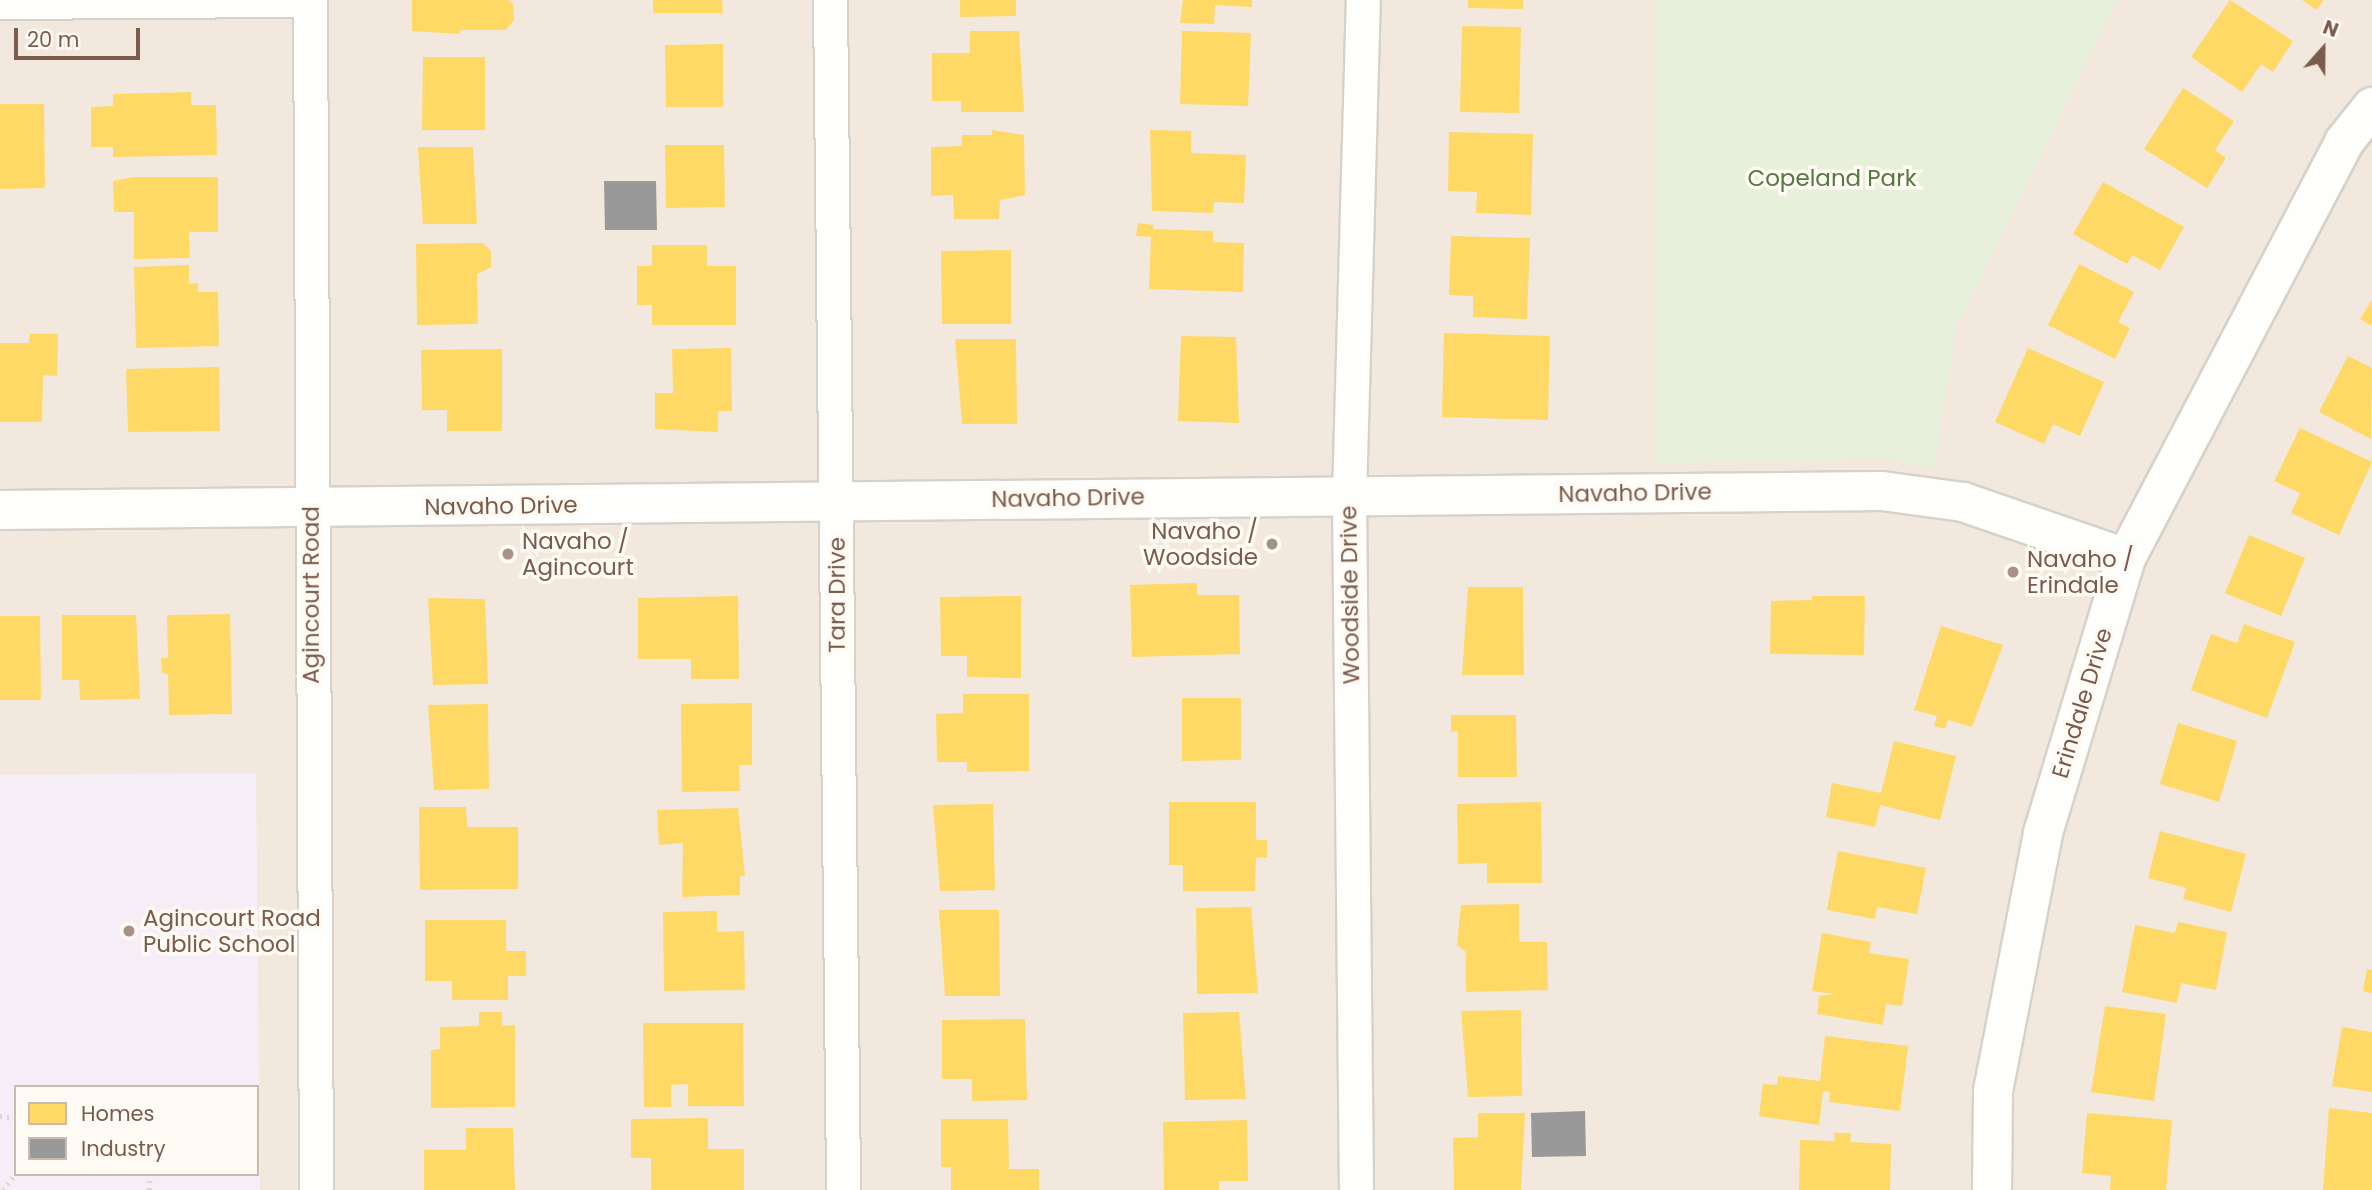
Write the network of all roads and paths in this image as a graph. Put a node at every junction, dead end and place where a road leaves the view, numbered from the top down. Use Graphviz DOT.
graph roads {
  1 [pos="293,0"];
  2 [pos="310,0"];
  3 [pos="830,0"];
  4 [pos="1363,0"];
  5 [pos="0,2"];
  6 [pos="2372,107"];
  7 [pos="1349,496"];
  8 [pos="837,500"];
  9 [pos="0,510"];
  10 [pos="310,510"];
  11 [pos="2126,558"];
  12 [pos="14,1176"];
  13 [pos="3,1190"];
  14 [pos="316,1190"];
  15 [pos="843,1190"];
  16 [pos="1356,1190"];
  17 [pos="1992,1190"];
  1 -- 5 [label="street"];
  2 -- 10 [label="street, Agincourt Road"];
  3 -- 8 [label="street, Tara Drive"];
  4 -- 7 [label="street, Woodside Drive"];
  6 -- 11 [label="street, Erindale Drive"];
  7 -- 8 [label="street, Navaho Drive"];
  7 -- 11 [label="street, Navaho Drive"];
  7 -- 16 [label="street, Woodside Drive"];
  8 -- 10 [label="street, Navaho Drive"];
  8 -- 15 [label="street, Tara Drive"];
  9 -- 10 [label="street, Navaho Drive"];
  10 -- 14 [label="street, Agincourt Road"];
  11 -- 17 [label="street, Erindale Drive"];
  12 -- 13 [label="path"];
}
